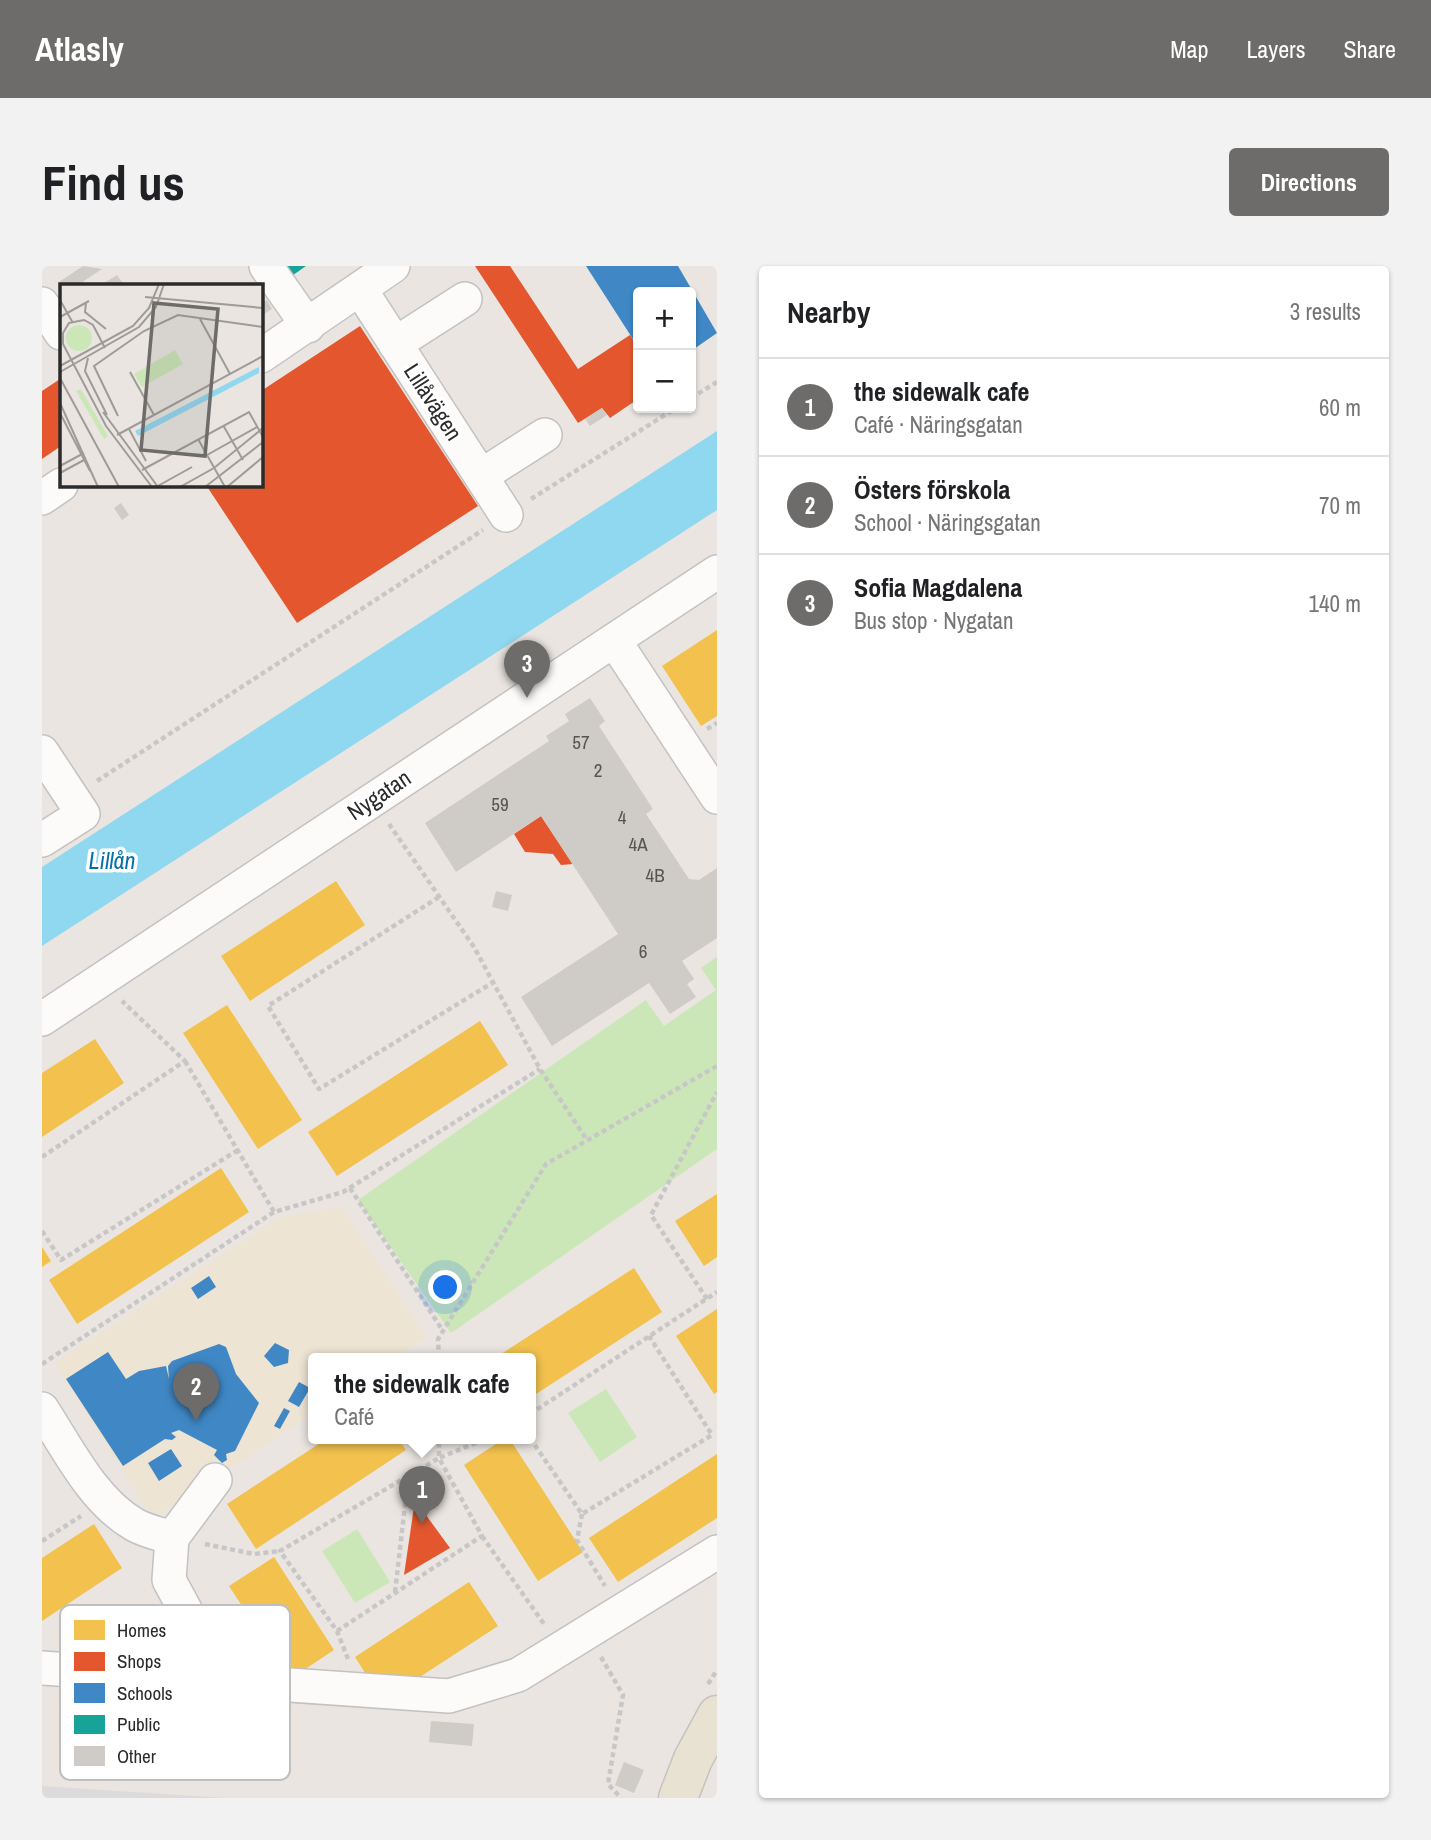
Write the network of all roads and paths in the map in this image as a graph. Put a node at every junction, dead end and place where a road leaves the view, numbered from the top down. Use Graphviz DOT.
graph roads {
  1 [pos="266,266"];
  2 [pos="393,266"];
  3 [pos="360,289"];
  4 [pos="465,299"];
  5 [pos="42,304"];
  6 [pos="308,326"];
  7 [pos="60,331"];
  8 [pos="395,344"];
  9 [pos="262,355"];
  10 [pos="717,382"];
  11 [pos="696,395"];
  12 [pos="668,413"];
  13 [pos="545,435"];
  14 [pos="481,476"];
  15 [pos="60,486"];
  16 [pos="42,498"];
  17 [pos="506,514"];
  18 [pos="717,572"];
  19 [pos="614,640"];
  20 [pos="42,752"];
  21 [pos="72,797"];
  22 [pos="717,797"];
  23 [pos="382,815"];
  24 [pos="42,840"];
  25 [pos="439,897"];
  26 [pos="492,983"];
  27 [pos="121,999"];
  28 [pos="42,1019"];
  29 [pos="185,1062"];
  30 [pos="717,1066"];
  31 [pos="540,1069"];
  32 [pos="717,1092"];
  33 [pos="587,1140"];
  34 [pos="238,1150"];
  35 [pos="42,1157"];
  36 [pos="350,1188"];
  37 [pos="274,1212"];
  38 [pos="42,1231"];
  39 [pos="717,1292"];
  40 [pos="707,1299"];
  41 [pos="443,1332"];
  42 [pos="649,1336"];
  43 [pos="439,1353"];
  44 [pos="42,1364"];
  45 [pos="42,1409"];
  46 [pos="536,1410"];
  47 [pos="714,1433"];
  48 [pos="439,1444"];
  49 [pos="473,1444"];
  50 [pos="534,1444"];
  51 [pos="439,1458"];
  52 [pos="408,1478"];
  53 [pos="215,1480"];
  54 [pos="106,1500"];
  55 [pos="582,1514"];
  56 [pos="482,1536"];
  57 [pos="172,1538"];
  58 [pos="42,1541"];
  59 [pos="281,1551"];
  60 [pos="717,1552"];
  61 [pos="395,1593"];
  62 [pos="182,1605"];
  63 [pos="621,1612"];
  64 [pos="337,1631"];
  65 [pos="574,1640"];
  66 [pos="42,1668"];
  67 [pos="60,1669"];
  68 [pos="290,1686"];
  69 [pos="360,1692"];
  70 [pos="717,1715"];
  71 [pos="621,1798"];
  72 [pos="678,1798"];
  1 -- 6 [label="street"];
  2 -- 3 [label="street"];
  3 -- 6 [label="street"];
  3 -- 8 [label="street, Lillåvägen"];
  4 -- 8 [label="street"];
  5 -- 7 [label="street"];
  6 -- 9 [label="street"];
  8 -- 14 [label="street, Lillåvägen"];
  10 -- 11 [label="path"];
  12 -- 17 [label="path"];
  13 -- 14 [label="street"];
  14 -- 17 [label="street, Lillåvägen"];
  15 -- 16 [label="street"];
  17 -- 21 [label="path"];
  18 -- 19 [label="street, Nygatan"];
  19 -- 22 [label="street"];
  19 -- 28 [label="street, Nygatan"];
  20 -- 21 [label="street"];
  21 -- 24 [label="street"];
  23 -- 25 [label="path"];
  25 -- 26 [label="path"];
  25 -- 26 [label="path"];
  26 -- 31 [label="path"];
  27 -- 29 [label="path"];
  29 -- 34 [label="path"];
  29 -- 35 [label="path"];
  30 -- 33 [label="path"];
  31 -- 33 [label="path"];
  31 -- 36 [label="path"];
  32 -- 40 [label="path"];
  33 -- 41 [label="path"];
  34 -- 37 [label="path"];
  34 -- 38 [label="path"];
  36 -- 37 [label="path"];
  36 -- 41 [label="path"];
  37 -- 44 [label="path"];
  39 -- 40 [label="path"];
  40 -- 42 [label="path"];
  41 -- 43 [label="path"];
  42 -- 46 [label="path"];
  42 -- 47 [label="path"];
  45 -- 54 [label="street"];
  47 -- 55 [label="path"];
  48 -- 51 [label="path"];
  49 -- 51 [label="path"];
  50 -- 55 [label="path"];
  51 -- 52 [label="path"];
  51 -- 56 [label="path"];
  52 -- 59 [label="path"];
  52 -- 61 [label="path"];
  53 -- 57 [label="street"];
  54 -- 57 [label="street"];
  54 -- 58 [label="path"];
  55 -- 63 [label="path"];
  56 -- 61 [label="path"];
  56 -- 65 [label="path"];
  57 -- 59 [label="path"];
  57 -- 62 [label="street"];
  59 -- 64 [label="path"];
  60 -- 63 [label="street"];
  61 -- 64 [label="path"];
  63 -- 65 [label="street"];
  64 -- 69 [label="path"];
  65 -- 69 [label="street"];
  65 -- 71 [label="path"];
  66 -- 67 [label="street"];
  68 -- 69 [label="street"];
  70 -- 72 [label="main road"];
}
